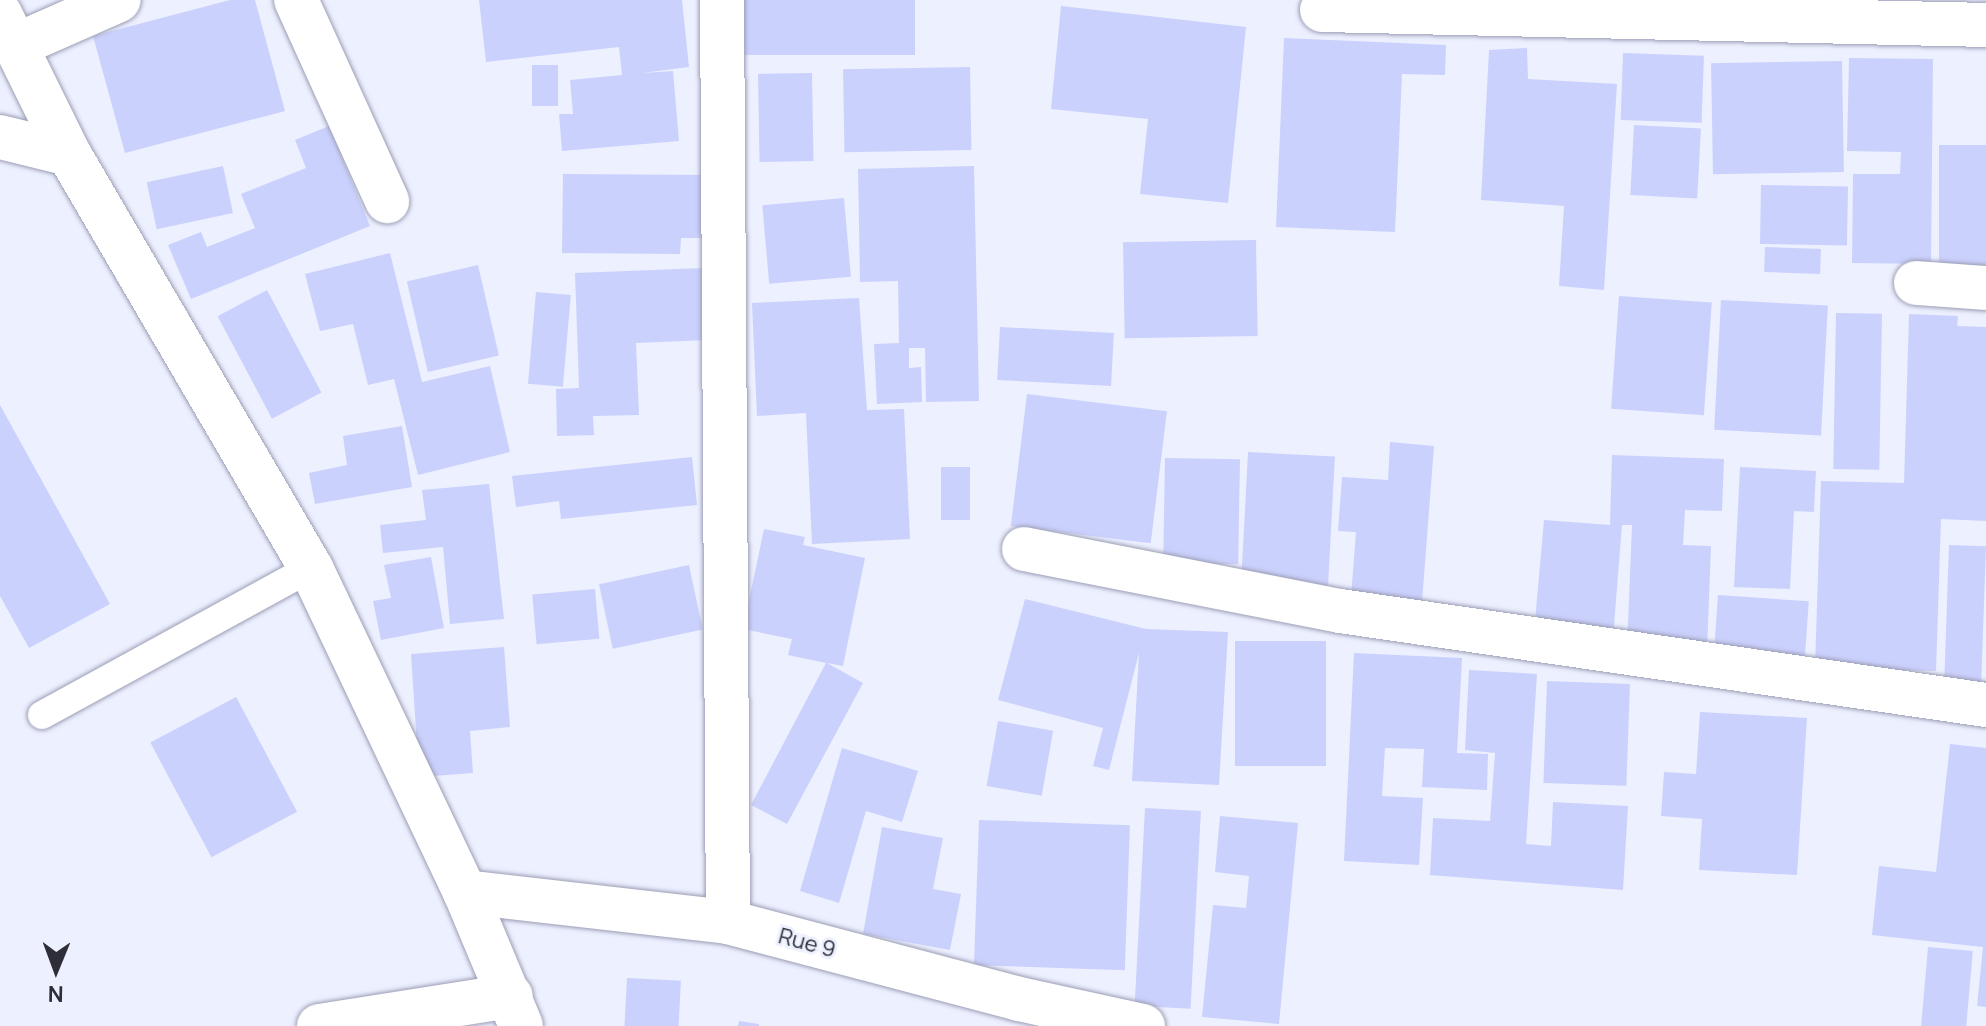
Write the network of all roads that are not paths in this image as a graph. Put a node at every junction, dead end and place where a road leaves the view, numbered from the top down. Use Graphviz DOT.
graph roads {
  1 [pos="119,0"];
  2 [pos="296,0"];
  3 [pos="722,0"];
  4 [pos="1322,10"];
  5 [pos="1911,13"];
  6 [pos="1986,25"];
  7 [pos="9,30"];
  8 [pos="0,137"];
  9 [pos="69,154"];
  10 [pos="387,201"];
  11 [pos="1916,283"];
  12 [pos="1986,288"];
  13 [pos="1024,549"];
  14 [pos="311,568"];
  15 [pos="1986,705"];
  16 [pos="42,715"];
  17 [pos="465,892"];
  18 [pos="728,922"];
  19 [pos="516,1011"];
  20 [pos="319,1026"];
  21 [pos="1143,1026"];
  1 -- 7 [label="street"];
  2 -- 10 [label="street"];
  3 -- 18 [label="street"];
  4 -- 5 [label="street"];
  5 -- 6 [label="street"];
  7 -- 9 [label="street"];
  8 -- 9 [label="street"];
  9 -- 14 [label="street"];
  11 -- 12 [label="street"];
  13 -- 15 [label="street"];
  14 -- 16 [label="lane"];
  14 -- 17 [label="street"];
  17 -- 18 [label="street, Rue 9"];
  17 -- 19 [label="street"];
  18 -- 21 [label="street, Rue 9"];
  19 -- 20 [label="street"];
}
